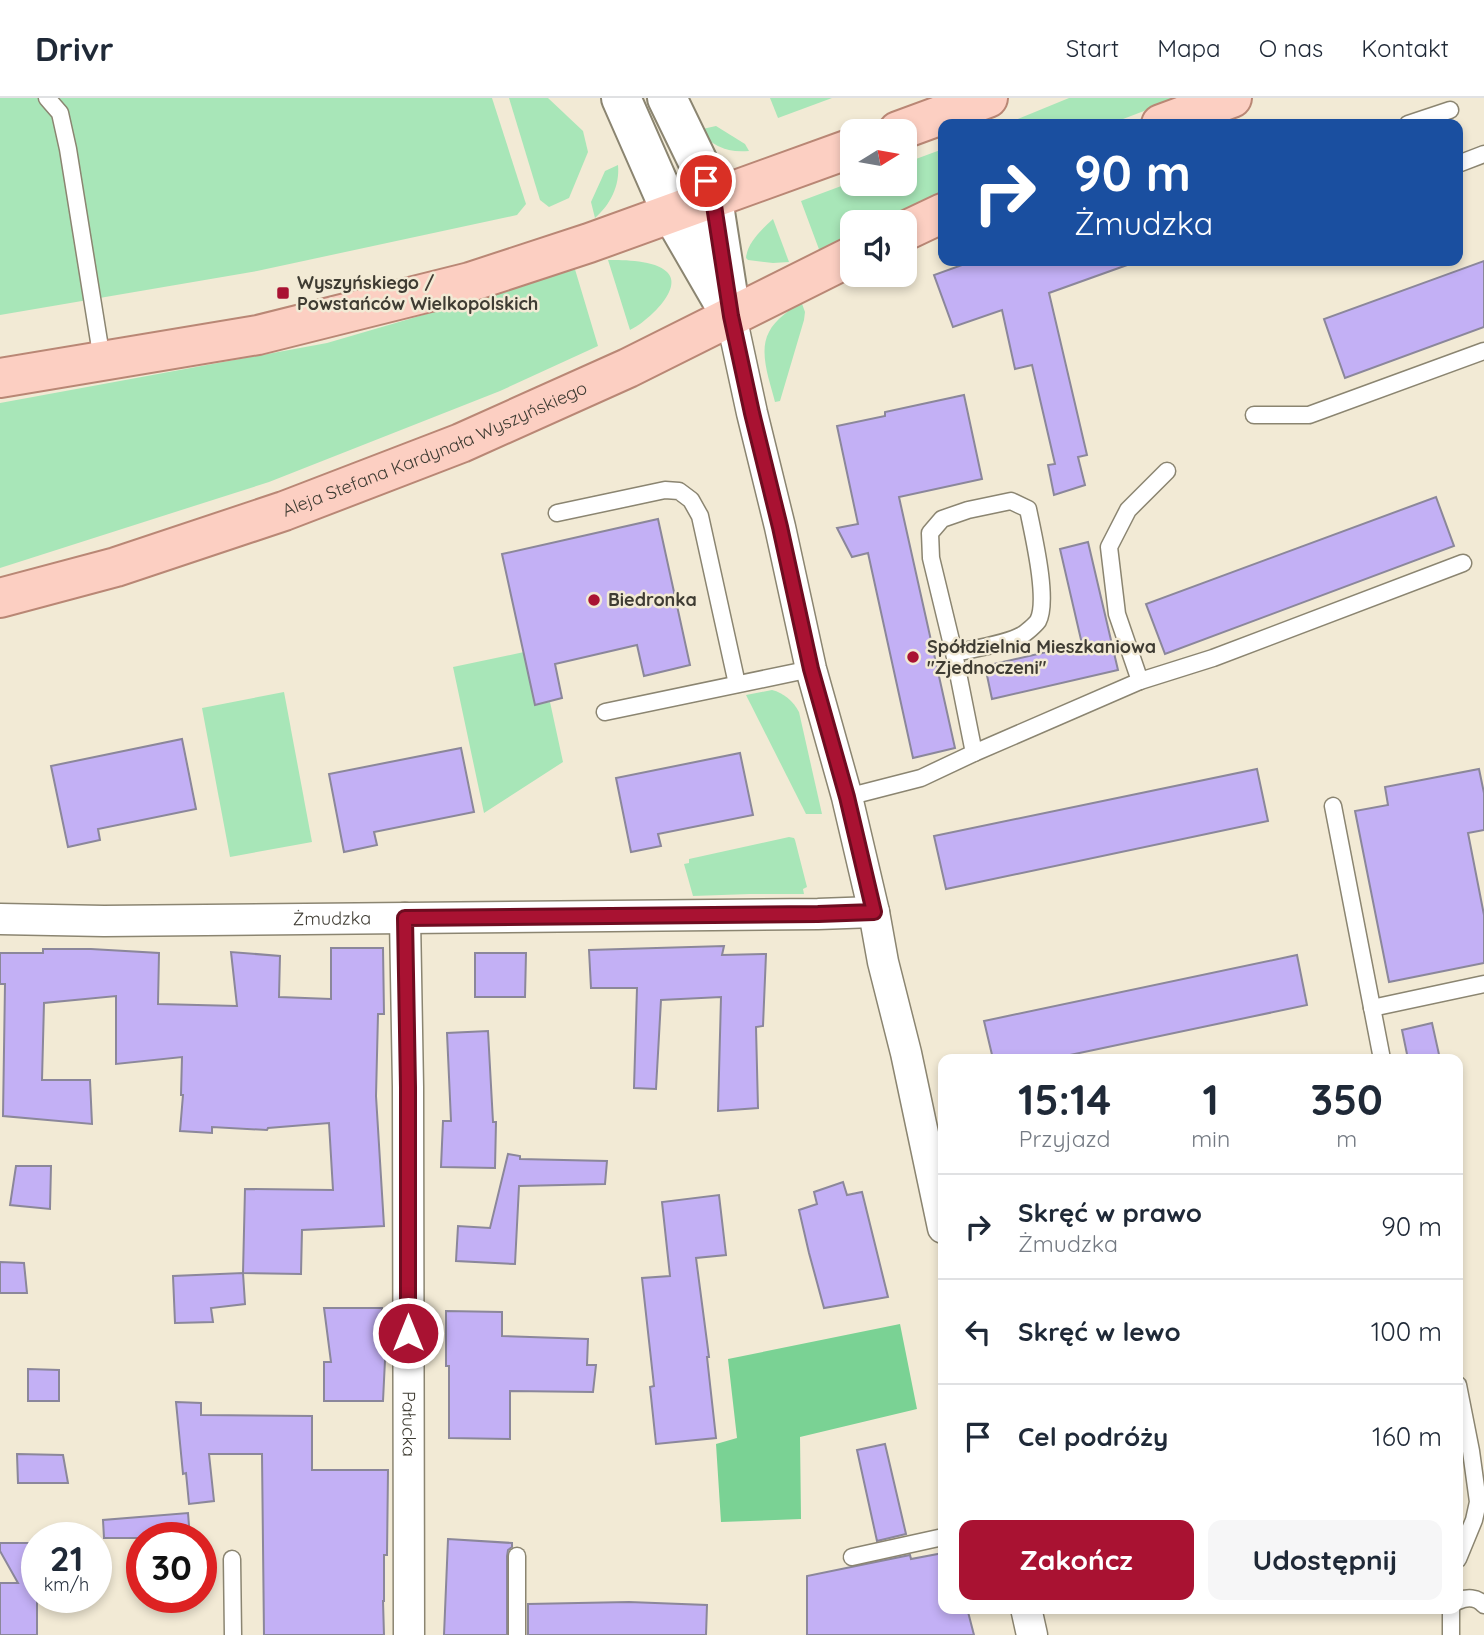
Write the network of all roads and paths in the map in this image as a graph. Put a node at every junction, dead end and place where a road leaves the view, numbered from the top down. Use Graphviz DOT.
graph roads {
  1 [pos="47,98"];
  2 [pos="621,98"];
  3 [pos="667,98"];
  4 [pos="988,98"];
  5 [pos="1232,98"];
  6 [pos="1450,110"];
  7 [pos="1175,119"];
  8 [pos="1423,119"];
  9 [pos="917,124"];
  10 [pos="840,152"];
  11 [pos="1484,154"];
  12 [pos="1463,162"];
  13 [pos="713,199"];
  14 [pos="672,214"];
  15 [pos="938,215"];
  16 [pos="917,225"];
  17 [pos="840,262"];
  18 [pos="731,316"];
  19 [pos="1484,351"];
  20 [pos="102,361"];
  21 [pos="0,378"];
  22 [pos="1254,415"];
  23 [pos="1167,471"];
  24 [pos="556,513"];
  25 [pos="1463,563"];
  26 [pos="0,598"];
  27 [pos="954,653"];
  28 [pos="811,669"];
  29 [pos="1140,681"];
  30 [pos="737,684"];
  31 [pos="605,712"];
  32 [pos="974,753"];
  33 [pos="847,797"];
  34 [pos="1333,806"];
  35 [pos="874,912"];
  36 [pos="405,918"];
  37 [pos="0,919"];
  38 [pos="1484,984"];
  39 [pos="1372,1008"];
  40 [pos="1381,1054"];
  41 [pos="938,1204"];
  42 [pos="1463,1410"];
  43 [pos="938,1538"];
  44 [pos="1463,1547"];
  45 [pos="517,1556"];
  46 [pos="852,1557"];
  47 [pos="232,1559"];
  48 [pos="1463,1599"];
  49 [pos="1484,1605"];
  50 [pos="1027,1614"];
  51 [pos="1451,1614"];
  52 [pos="233,1635"];
  53 [pos="409,1635"];
  54 [pos="517,1635"];
  55 [pos="1032,1635"];
  56 [pos="1451,1635"];
  1 -- 20 [label="lane"];
  2 -- 14 [label="street"];
  3 -- 13 [label="street"];
  4 -- 9 [label="main road"];
  5 -- 7 [label="main road"];
  6 -- 8 [label="lane"];
  10 -- 13 [label="main road"];
  11 -- 12 [label="lane"];
  13 -- 14 [label="main road"];
  13 -- 18 [label="street"];
  14 -- 18 [label="street"];
  14 -- 20 [label="main road"];
  15 -- 16 [label="main road"];
  17 -- 18 [label="main road, Aleja Stefana Kardynała Wyszyńskiego"];
  18 -- 26 [label="main road, Aleja Stefana Kardynała Wyszyńskiego"];
  18 -- 28 [label="street"];
  19 -- 22 [label="lane"];
  20 -- 21 [label="main road"];
  23 -- 29 [label="lane"];
  24 -- 30 [label="lane"];
  25 -- 29 [label="lane"];
  27 -- 27 [label="lane"];
  27 -- 32 [label="lane"];
  28 -- 30 [label="lane"];
  28 -- 33 [label="street"];
  29 -- 32 [label="lane"];
  30 -- 31 [label="lane"];
  32 -- 33 [label="lane"];
  33 -- 35 [label="street"];
  34 -- 39 [label="lane"];
  35 -- 36 [label="street, Żmudzka"];
  35 -- 41 [label="street"];
  36 -- 37 [label="street, Żmudzka"];
  36 -- 53 [label="street, Pałucka"];
  38 -- 39 [label="lane"];
  39 -- 40 [label="lane"];
  42 -- 44 [label="lane"];
  43 -- 46 [label="lane"];
  45 -- 54 [label="lane"];
  47 -- 52 [label="lane"];
  48 -- 49 [label="lane"];
  50 -- 55 [label="street"];
  51 -- 56 [label="lane"];
}
